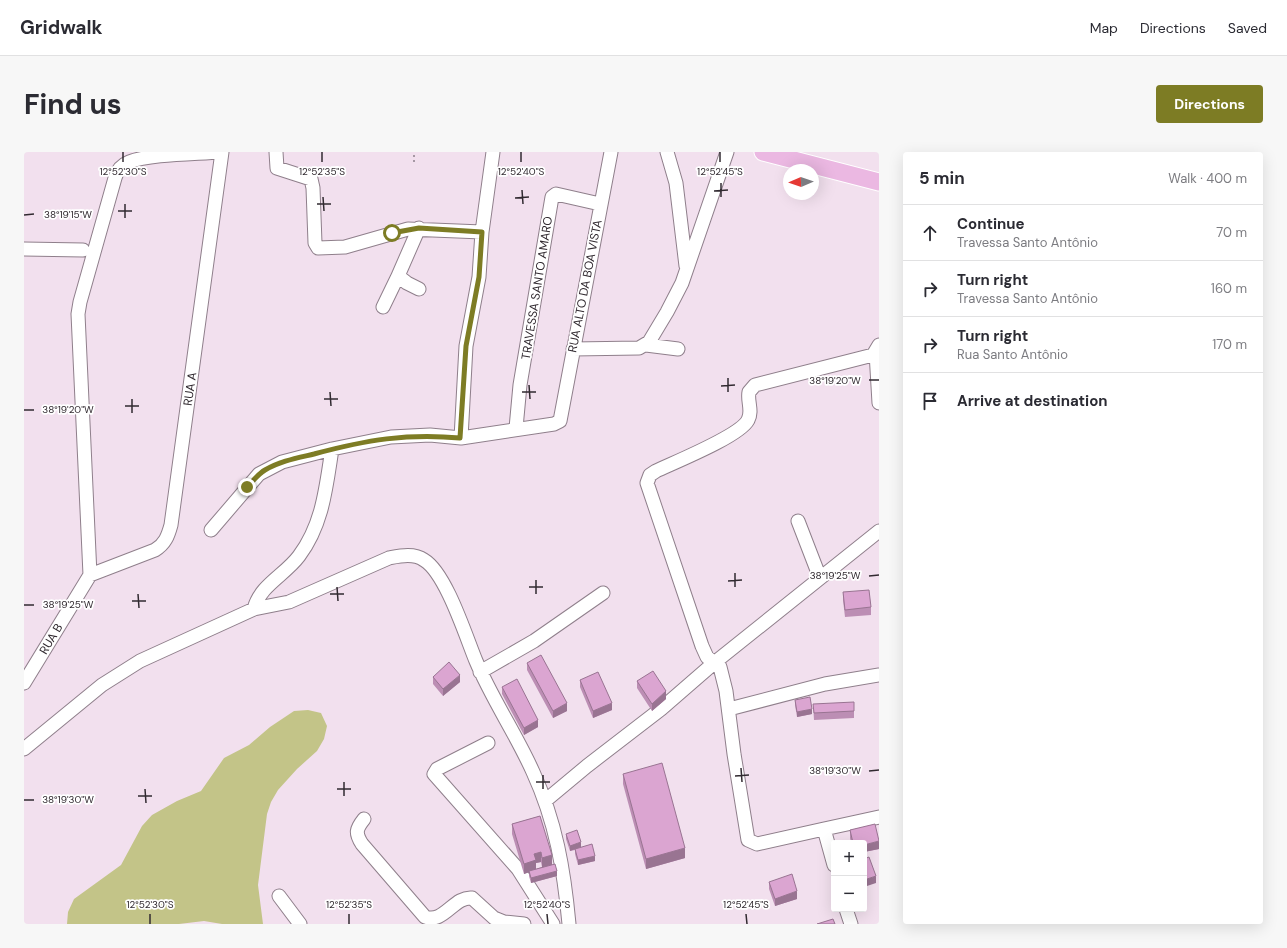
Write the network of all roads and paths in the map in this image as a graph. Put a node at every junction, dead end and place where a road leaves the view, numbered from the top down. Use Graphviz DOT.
graph roads {
  1 [pos="221,152"];
  2 [pos="276,152"];
  3 [pos="414,152"];
  4 [pos="493,152"];
  5 [pos="611,152"];
  6 [pos="667,152"];
  7 [pos="727,152"];
  8 [pos="765,152"];
  9 [pos="414,162"];
  10 [pos="879,182"];
  11 [pos="600,204"];
  12 [pos="419,228"];
  13 [pos="482,232"];
  14 [pos="24,249"];
  15 [pos="83,250"];
  16 [pos="686,270"];
  17 [pos="398,276"];
  18 [pos="419,289"];
  19 [pos="384,307"];
  20 [pos="643,347"];
  21 [pos="878,348"];
  22 [pos="573,349"];
  23 [pos="678,349"];
  24 [pos="879,403"];
  25 [pos="516,428"];
  26 [pos="460,438"];
  27 [pos="332,449"];
  28 [pos="798,521"];
  29 [pos="211,530"];
  30 [pos="879,531"];
  31 [pos="90,575"];
  32 [pos="820,578"];
  33 [pos="603,593"];
  34 [pos="254,609"];
  35 [pos="714,663"];
  36 [pos="480,672"];
  37 [pos="879,675"];
  38 [pos="24,683"];
  39 [pos="729,709"];
  40 [pos="488,743"];
  41 [pos="24,749"];
  42 [pos="545,801"];
  43 [pos="879,817"];
  44 [pos="364,819"];
  45 [pos="824,829"];
  46 [pos="831,854"];
  47 [pos="279,896"];
  48 [pos="847,912"];
  49 [pos="300,924"];
  50 [pos="524,924"];
  51 [pos="553,924"];
  52 [pos="569,924"];
  53 [pos="850,924"];
  1 -- 31 [label="street, RUA A"];
  1 -- 31 [label="street"];
  2 -- 12 [label="street"];
  3 -- 9 [label="path"];
  4 -- 13 [label="street"];
  5 -- 11 [label="street, RUA ALTO DA BOA VISTA"];
  6 -- 16 [label="street"];
  7 -- 16 [label="street"];
  8 -- 10 [label="main road"];
  11 -- 22 [label="street, RUA ALTO DA BOA VISTA"];
  11 -- 25 [label="street, TRAVESSA SANTO AMARO"];
  12 -- 13 [label="street"];
  12 -- 17 [label="street"];
  13 -- 26 [label="street"];
  14 -- 15 [label="street"];
  16 -- 20 [label="street"];
  17 -- 18 [label="street"];
  17 -- 19 [label="street"];
  20 -- 22 [label="street"];
  20 -- 23 [label="street"];
  21 -- 24 [label="street"];
  21 -- 35 [label="street"];
  22 -- 25 [label="street, RUA ALTO DA BOA VISTA"];
  25 -- 26 [label="street"];
  26 -- 27 [label="street"];
  27 -- 29 [label="street"];
  27 -- 34 [label="street"];
  28 -- 32 [label="street"];
  30 -- 32 [label="street"];
  31 -- 38 [label="street, RUA B"];
  32 -- 35 [label="street"];
  33 -- 36 [label="street"];
  34 -- 36 [label="street"];
  34 -- 41 [label="street"];
  35 -- 39 [label="street"];
  35 -- 42 [label="street"];
  36 -- 42 [label="street"];
  37 -- 39 [label="street"];
  39 -- 45 [label="street"];
  40 -- 51 [label="street"];
  42 -- 52 [label="street"];
  43 -- 45 [label="street"];
  44 -- 50 [label="street"];
  45 -- 46 [label="street"];
  47 -- 49 [label="street"];
  48 -- 53 [label="street"];
}
